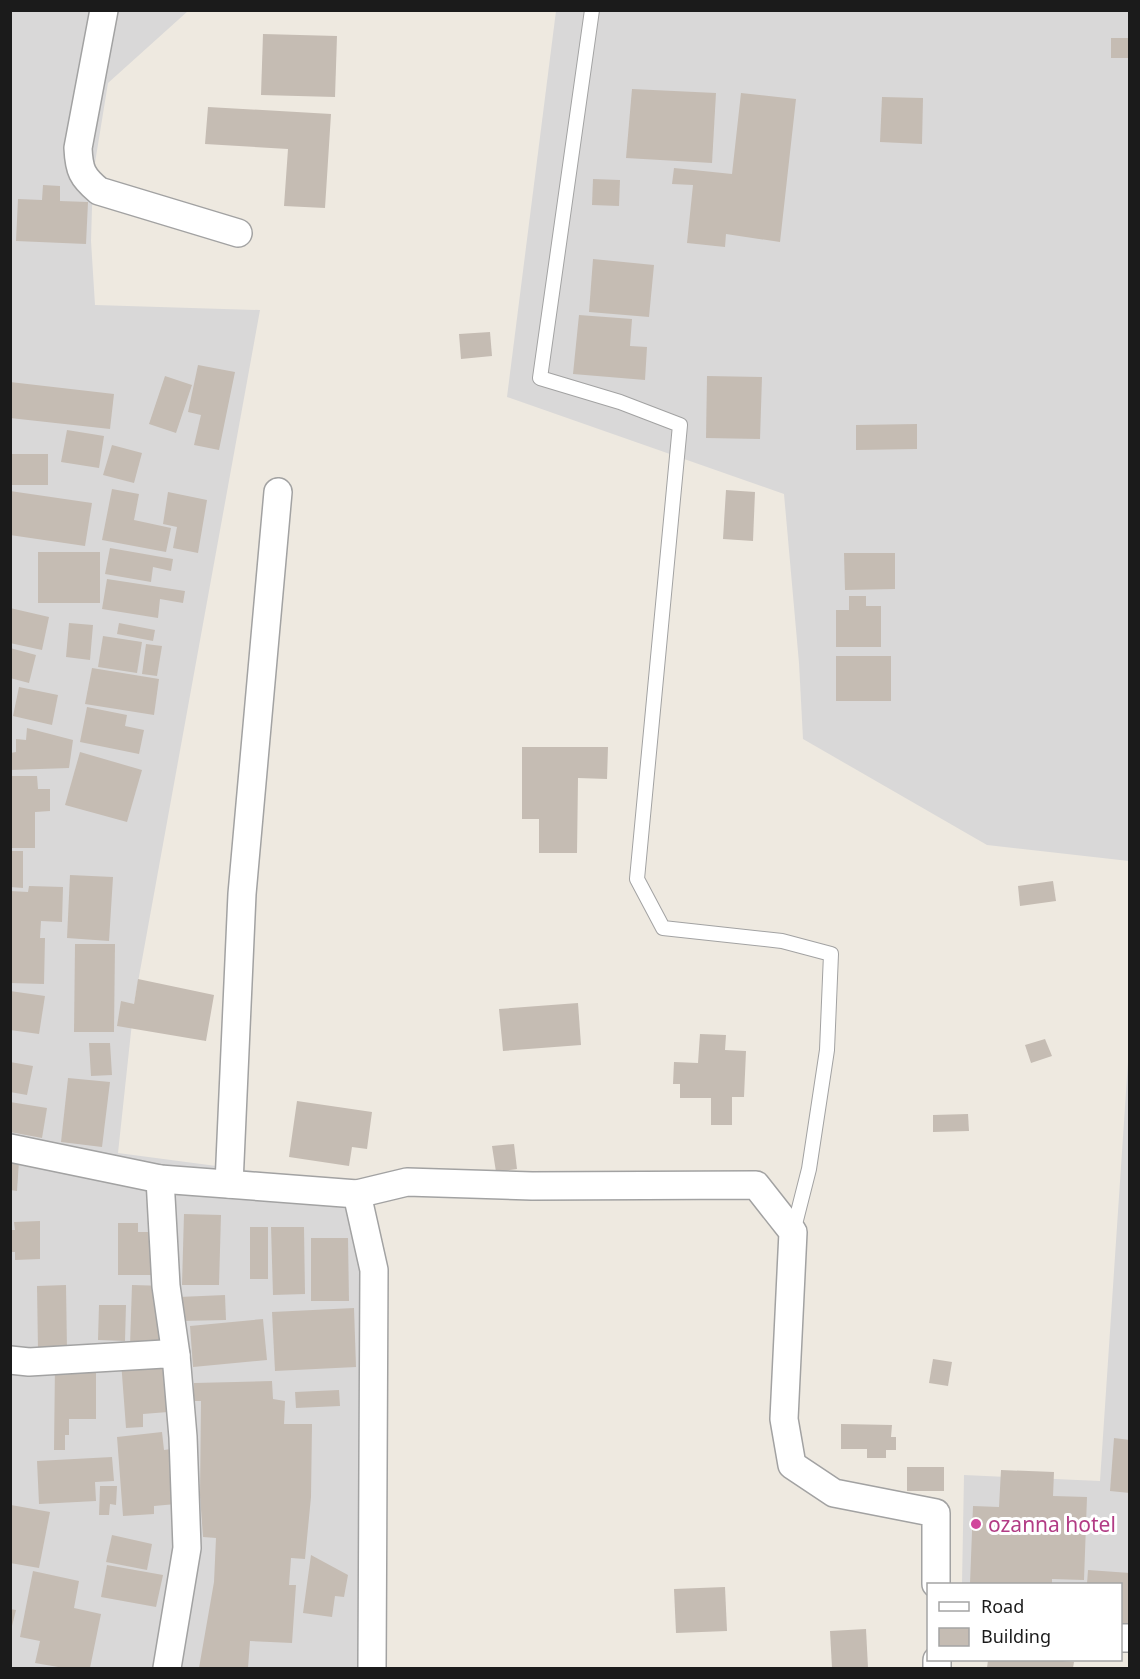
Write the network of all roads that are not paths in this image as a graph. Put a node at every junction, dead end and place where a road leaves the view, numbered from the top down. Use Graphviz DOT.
graph roads {
  1 [pos="104,10"];
  2 [pos="592,10"];
  3 [pos="238,233"];
  4 [pos="278,492"];
  5 [pos="10,1148"];
  6 [pos="160,1179"];
  7 [pos="229,1184"];
  8 [pos="357,1194"];
  9 [pos="793,1232"];
  10 [pos="176,1355"];
  11 [pos="10,1360"];
  12 [pos="936,1583"];
  13 [pos="167,1668"];
  14 [pos="372,1668"];
  1 -- 3 [label="street"];
  2 -- 9 [label="lane"];
  4 -- 7 [label="street"];
  5 -- 6 [label="street"];
  6 -- 7 [label="street"];
  6 -- 10 [label="street"];
  7 -- 8 [label="street"];
  8 -- 9 [label="street"];
  8 -- 14 [label="street"];
  9 -- 12 [label="street"];
  10 -- 11 [label="street"];
  10 -- 13 [label="street"];
}
